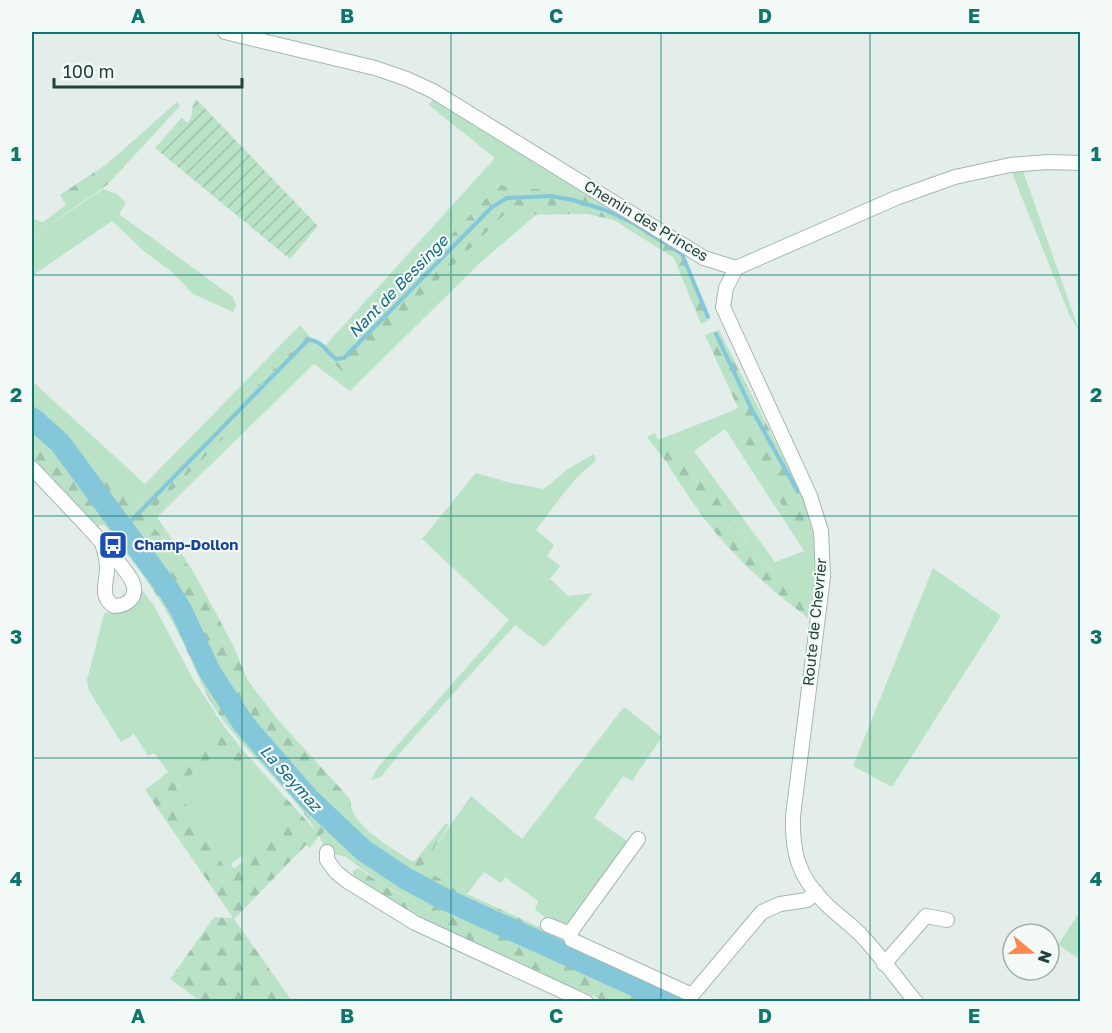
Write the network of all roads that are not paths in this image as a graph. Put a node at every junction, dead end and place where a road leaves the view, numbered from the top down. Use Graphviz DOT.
graph roads {
  1 [pos="225,32"];
  2 [pos="1080,163"];
  3 [pos="736,268"];
  4 [pos="32,468"];
  5 [pos="102,543"];
  6 [pos="638,839"];
  7 [pos="327,852"];
  8 [pos="816,892"];
  9 [pos="947,920"];
  10 [pos="548,925"];
  11 [pos="570,934"];
  12 [pos="884,964"];
  13 [pos="586,1002"];
  14 [pos="916,1002"];
  1 -- 3 [label="street, Chemin des Princes"];
  2 -- 3 [label="street"];
  3 -- 8 [label="street, Route de Chevrier"];
  4 -- 5 [label="street"];
  5 -- 5 [label="street"];
  6 -- 11 [label="street"];
  7 -- 13 [label="street"];
  8 -- 11 [label="street"];
  8 -- 12 [label="street, Route de Chevrier"];
  9 -- 12 [label="street"];
  10 -- 11 [label="street"];
  12 -- 14 [label="street, Route de Chevrier"];
}
